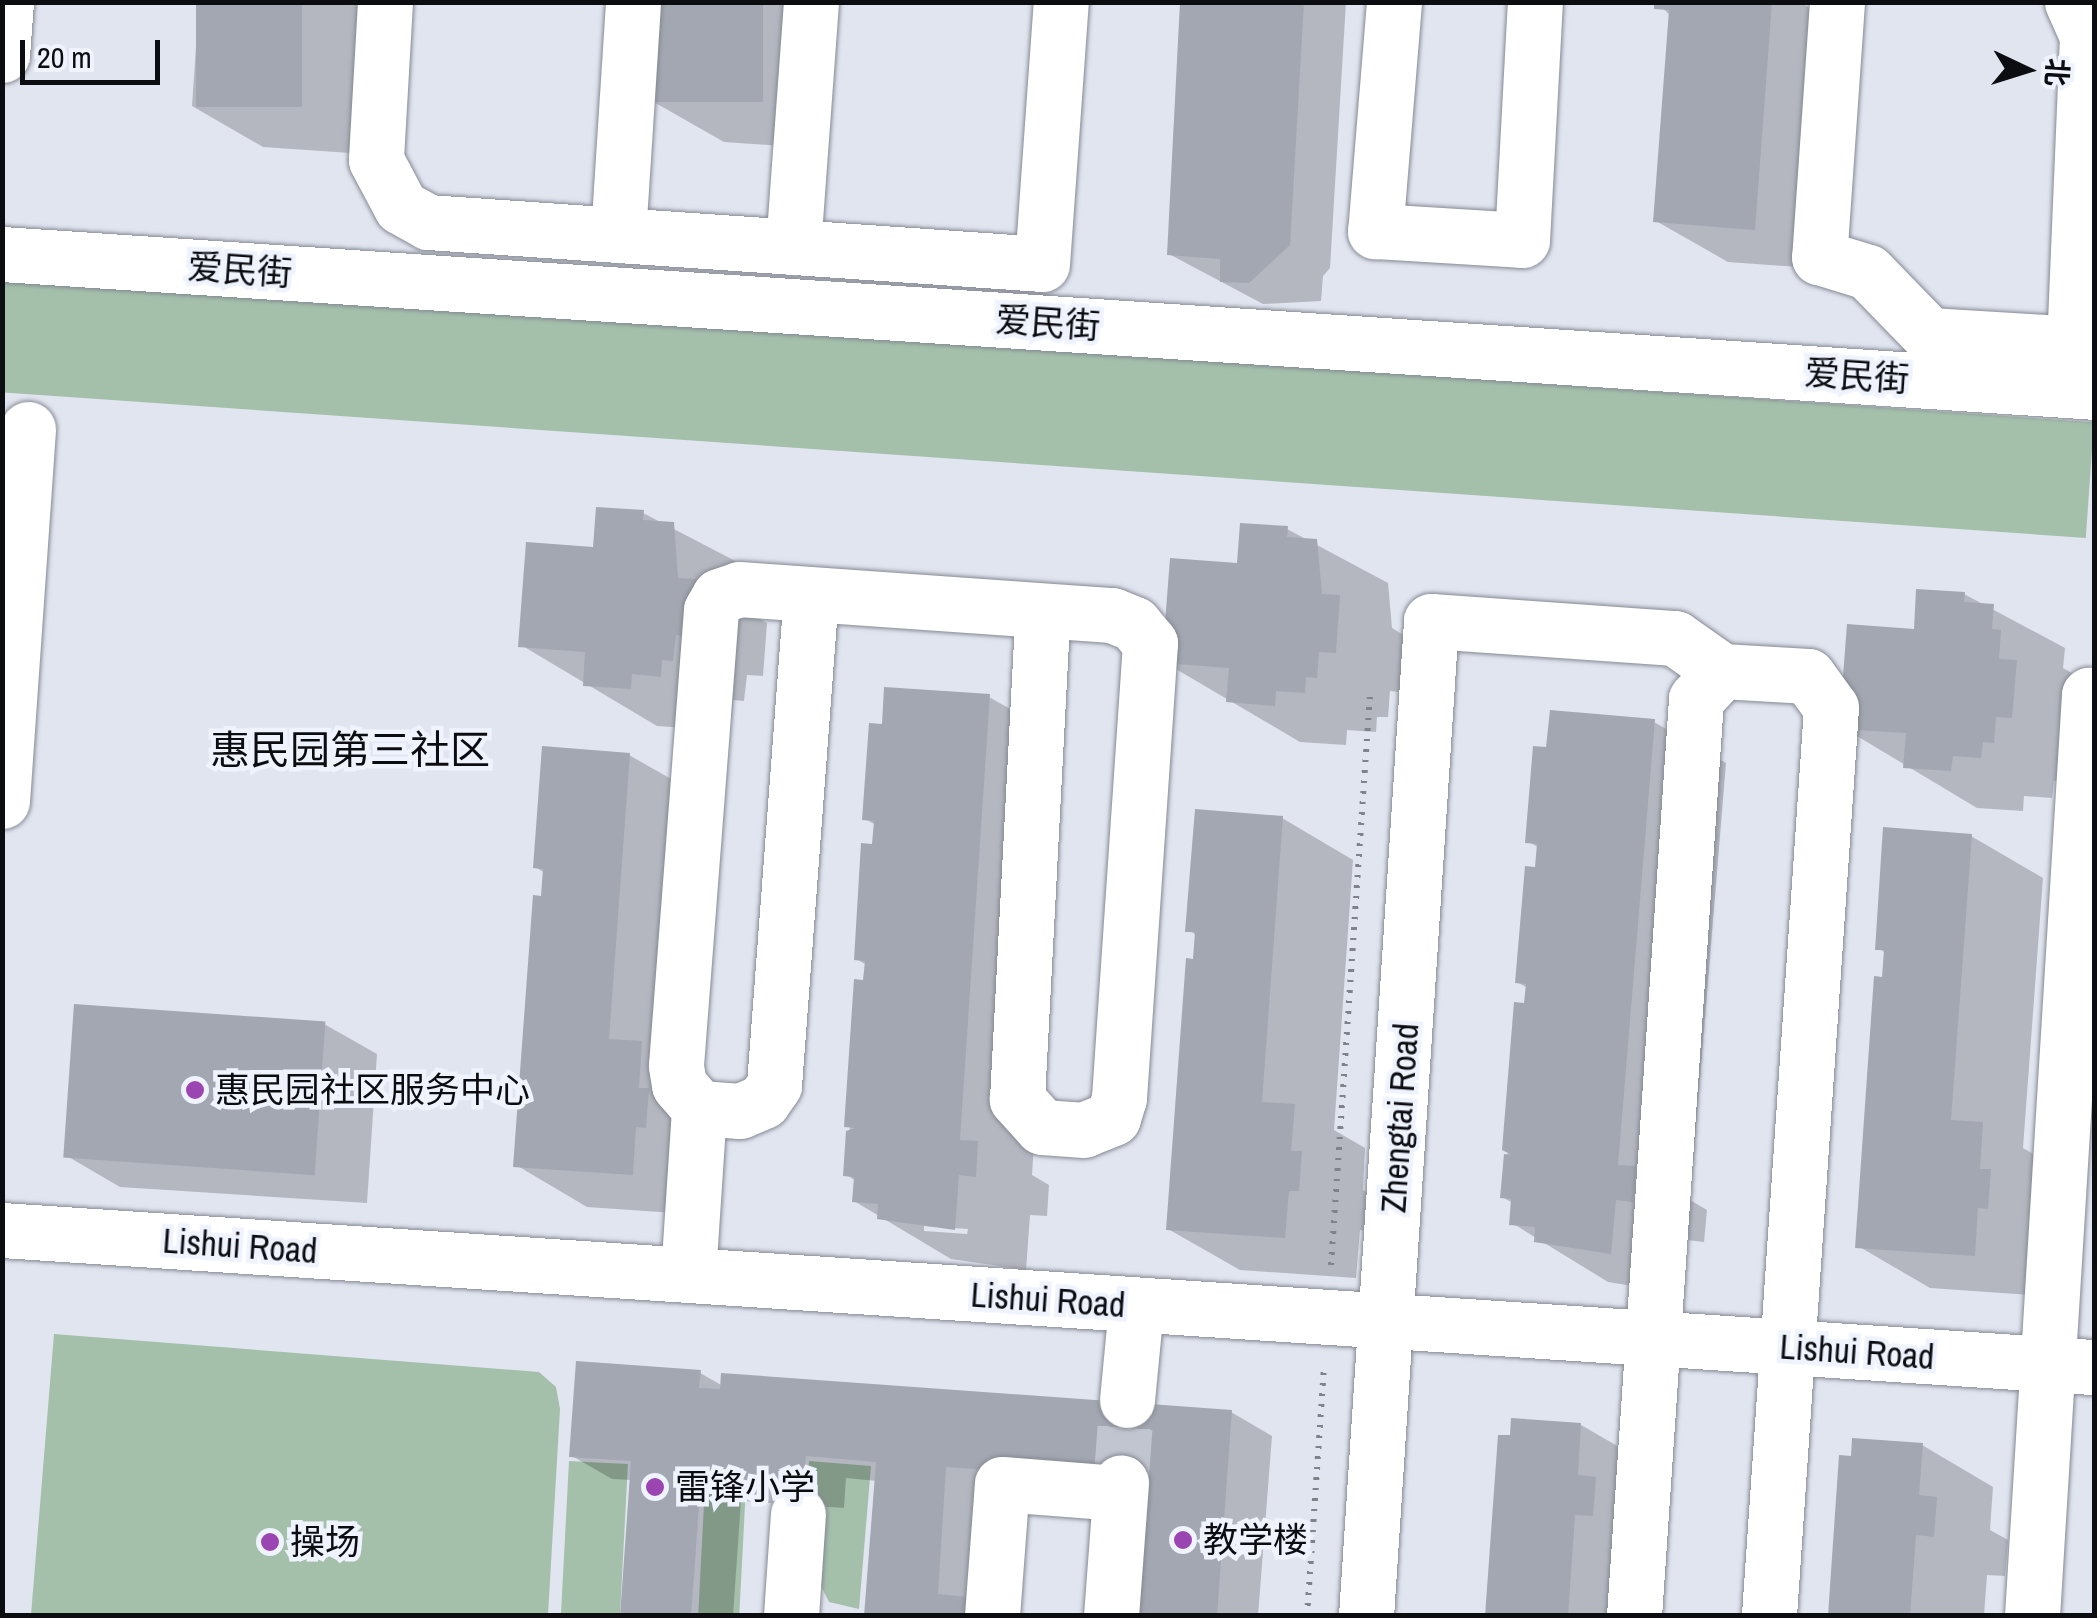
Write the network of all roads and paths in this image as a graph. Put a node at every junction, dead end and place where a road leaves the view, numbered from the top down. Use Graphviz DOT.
graph roads {
  1 [pos="6,2"];
  2 [pos="385,2"];
  3 [pos="632,2"];
  4 [pos="811,2"];
  5 [pos="1061,2"];
  6 [pos="1394,2"];
  7 [pos="1536,2"];
  8 [pos="1837,2"];
  9 [pos="2072,2"];
  10 [pos="2,55"];
  11 [pos="618,234"];
  12 [pos="718,242"];
  13 [pos="793,247"];
  14 [pos="2,254"];
  15 [pos="714,301"];
  16 [pos="2088,360"];
  17 [pos="28,429"];
  18 [pos="811,597"];
  19 [pos="1043,611"];
  20 [pos="1722,671"];
  21 [pos="1371,681"];
  22 [pos="2094,696"];
  23 [pos="2,800"];
  24 [pos="699,1108"];
  25 [pos="2,1230"];
  26 [pos="688,1275"];
  27 [pos="1136,1306"];
  28 [pos="1328,1317"];
  29 [pos="1387,1321"];
  30 [pos="1653,1338"];
  31 [pos="1788,1348"];
  32 [pos="2071,1366"];
  33 [pos="1127,1400"];
  34 [pos="798,1514"];
  35 [pos="791,1616"];
  36 [pos="992,1616"];
  37 [pos="1112,1616"];
  38 [pos="1307,1616"];
  39 [pos="1366,1616"];
  40 [pos="1634,1616"];
  41 [pos="1769,1616"];
  42 [pos="2032,1616"];
  1 -- 10 [label="street"];
  2 -- 11 [label="street"];
  3 -- 11 [label="street"];
  4 -- 13 [label="street"];
  5 -- 13 [label="street"];
  6 -- 7 [label="street"];
  8 -- 16 [label="street"];
  9 -- 16 [label="street"];
  11 -- 12 [label="street"];
  12 -- 13 [label="street"];
  12 -- 15 [label="street"];
  14 -- 15 [label="street, 爱民街"];
  15 -- 16 [label="street, 爱民街"];
  17 -- 23 [label="street"];
  18 -- 19 [label="street"];
  18 -- 24 [label="street"];
  18 -- 24 [label="street"];
  19 -- 19 [label="street"];
  20 -- 29 [label="street, Zhengtai Road"];
  20 -- 30 [label="street"];
  20 -- 31 [label="street"];
  21 -- 28 [label="path"];
  22 -- 32 [label="street"];
  24 -- 26 [label="street"];
  25 -- 26 [label="street, Lishui Road"];
  26 -- 27 [label="street, Lishui Road"];
  27 -- 28 [label="street, Lishui Road"];
  27 -- 33 [label="street"];
  28 -- 29 [label="street, Lishui Road"];
  28 -- 38 [label="path"];
  29 -- 30 [label="street, Lishui Road"];
  29 -- 39 [label="street, Zhengtai Road"];
  30 -- 31 [label="street, Lishui Road"];
  30 -- 40 [label="street"];
  31 -- 32 [label="street, Lishui Road"];
  31 -- 41 [label="street"];
  32 -- 42 [label="street"];
  34 -- 35 [label="street"];
  36 -- 37 [label="street"];
}
